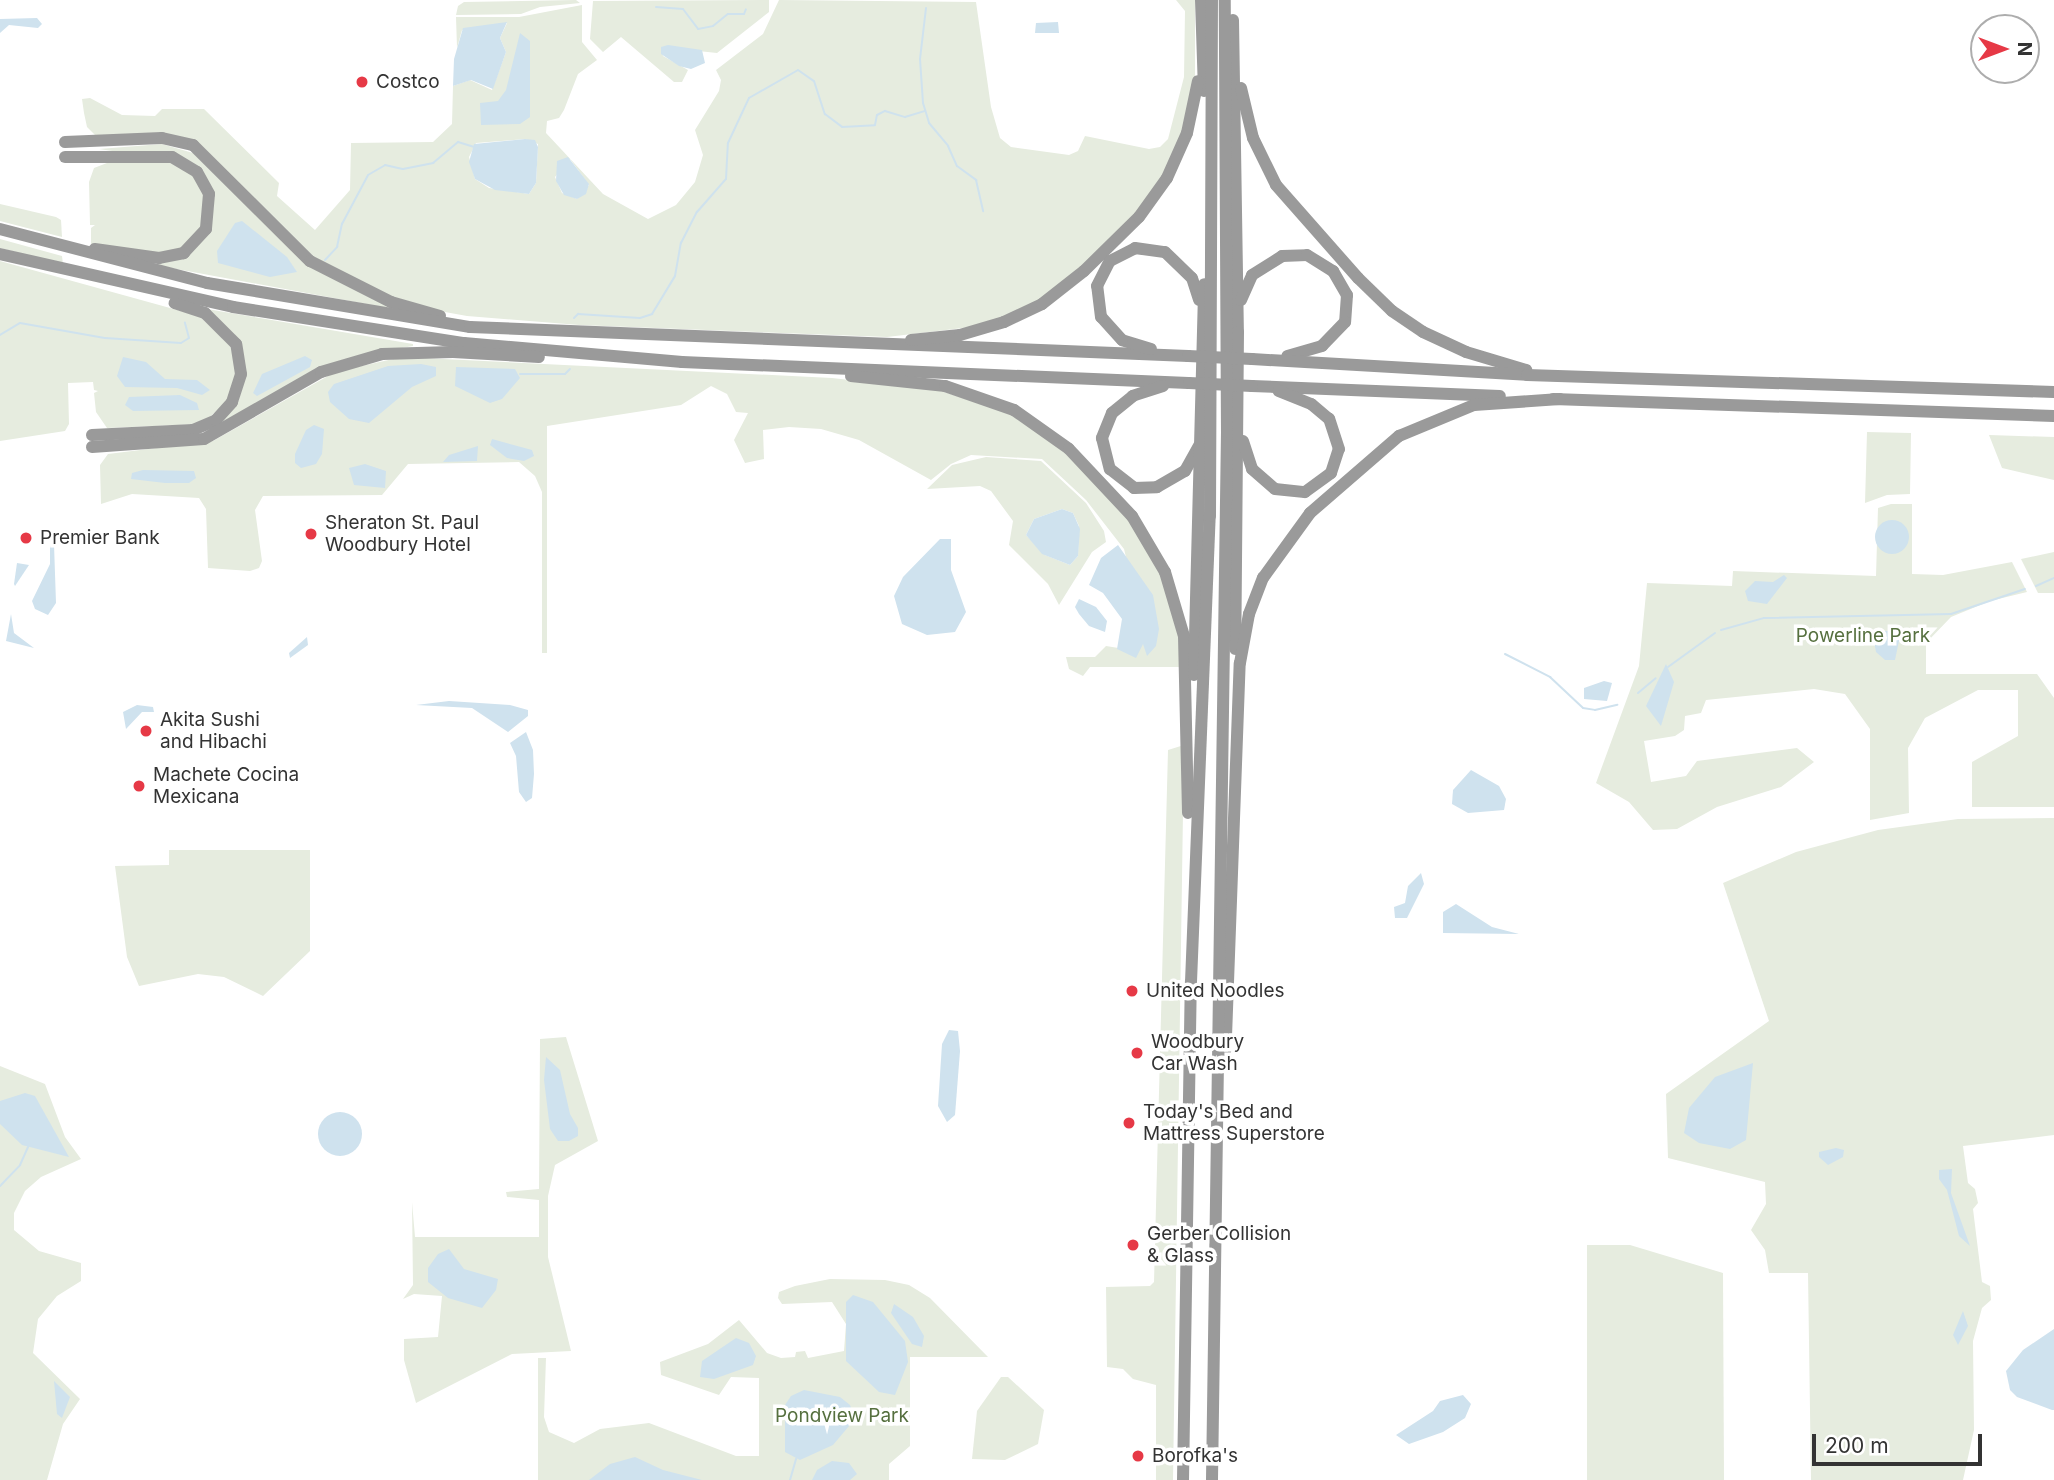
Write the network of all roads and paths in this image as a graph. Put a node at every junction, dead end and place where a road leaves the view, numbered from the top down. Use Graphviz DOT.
graph roads {
  1 [pos="1200,0"];
  2 [pos="1212,0"];
  3 [pos="1225,0"];
  4 [pos="1233,7"];
  5 [pos="65,142"];
  6 [pos="65,157"];
  7 [pos="0,229"];
  8 [pos="36,240"];
  9 [pos="0,254"];
  10 [pos="97,279"];
  11 [pos="1238,311"];
  12 [pos="470,327"];
  13 [pos="1203,331"];
  14 [pos="838,343"];
  15 [pos="624,356"];
  16 [pos="1182,356"];
  17 [pos="1257,359"];
  18 [pos="787,367"];
  19 [pos="1542,376"];
  20 [pos="1189,383"];
  21 [pos="1268,387"];
  22 [pos="2054,392"];
  23 [pos="1560,399"];
  24 [pos="1238,413"];
  25 [pos="2054,416"];
  26 [pos="1202,429"];
  27 [pos="1236,733"];
  28 [pos="1188,805"];
  29 [pos="1192,939"];
  30 [pos="1216,1134"];
  31 [pos="1182,1480"];
  32 [pos="1212,1480"];
  1 -- 13 [label="highway"];
  1 -- 14 [label="highway"];
  2 -- 29 [label="highway"];
  3 -- 30 [label="highway"];
  4 -- 11 [label="highway"];
  4 -- 19 [label="highway"];
  5 -- 12 [label="highway"];
  6 -- 8 [label="highway"];
  7 -- 8 [label="highway"];
  8 -- 12 [label="highway"];
  9 -- 10 [label="highway"];
  10 -- 15 [label="highway"];
  10 -- 15 [label="highway"];
  11 -- 17 [label="highway"];
  11 -- 24 [label="highway"];
  12 -- 14 [label="highway"];
  13 -- 16 [label="highway"];
  13 -- 26 [label="highway"];
  14 -- 16 [label="highway"];
  15 -- 18 [label="highway"];
  16 -- 17 [label="highway, bridge"];
  17 -- 19 [label="highway"];
  18 -- 20 [label="highway"];
  18 -- 28 [label="highway"];
  19 -- 22 [label="highway"];
  20 -- 21 [label="highway, bridge"];
  20 -- 26 [label="highway"];
  21 -- 23 [label="highway"];
  21 -- 24 [label="highway"];
  23 -- 25 [label="highway"];
  23 -- 27 [label="highway"];
  24 -- 27 [label="highway"];
  26 -- 28 [label="highway"];
  27 -- 30 [label="highway"];
  28 -- 29 [label="highway"];
  29 -- 31 [label="highway"];
  30 -- 32 [label="highway"];
}
